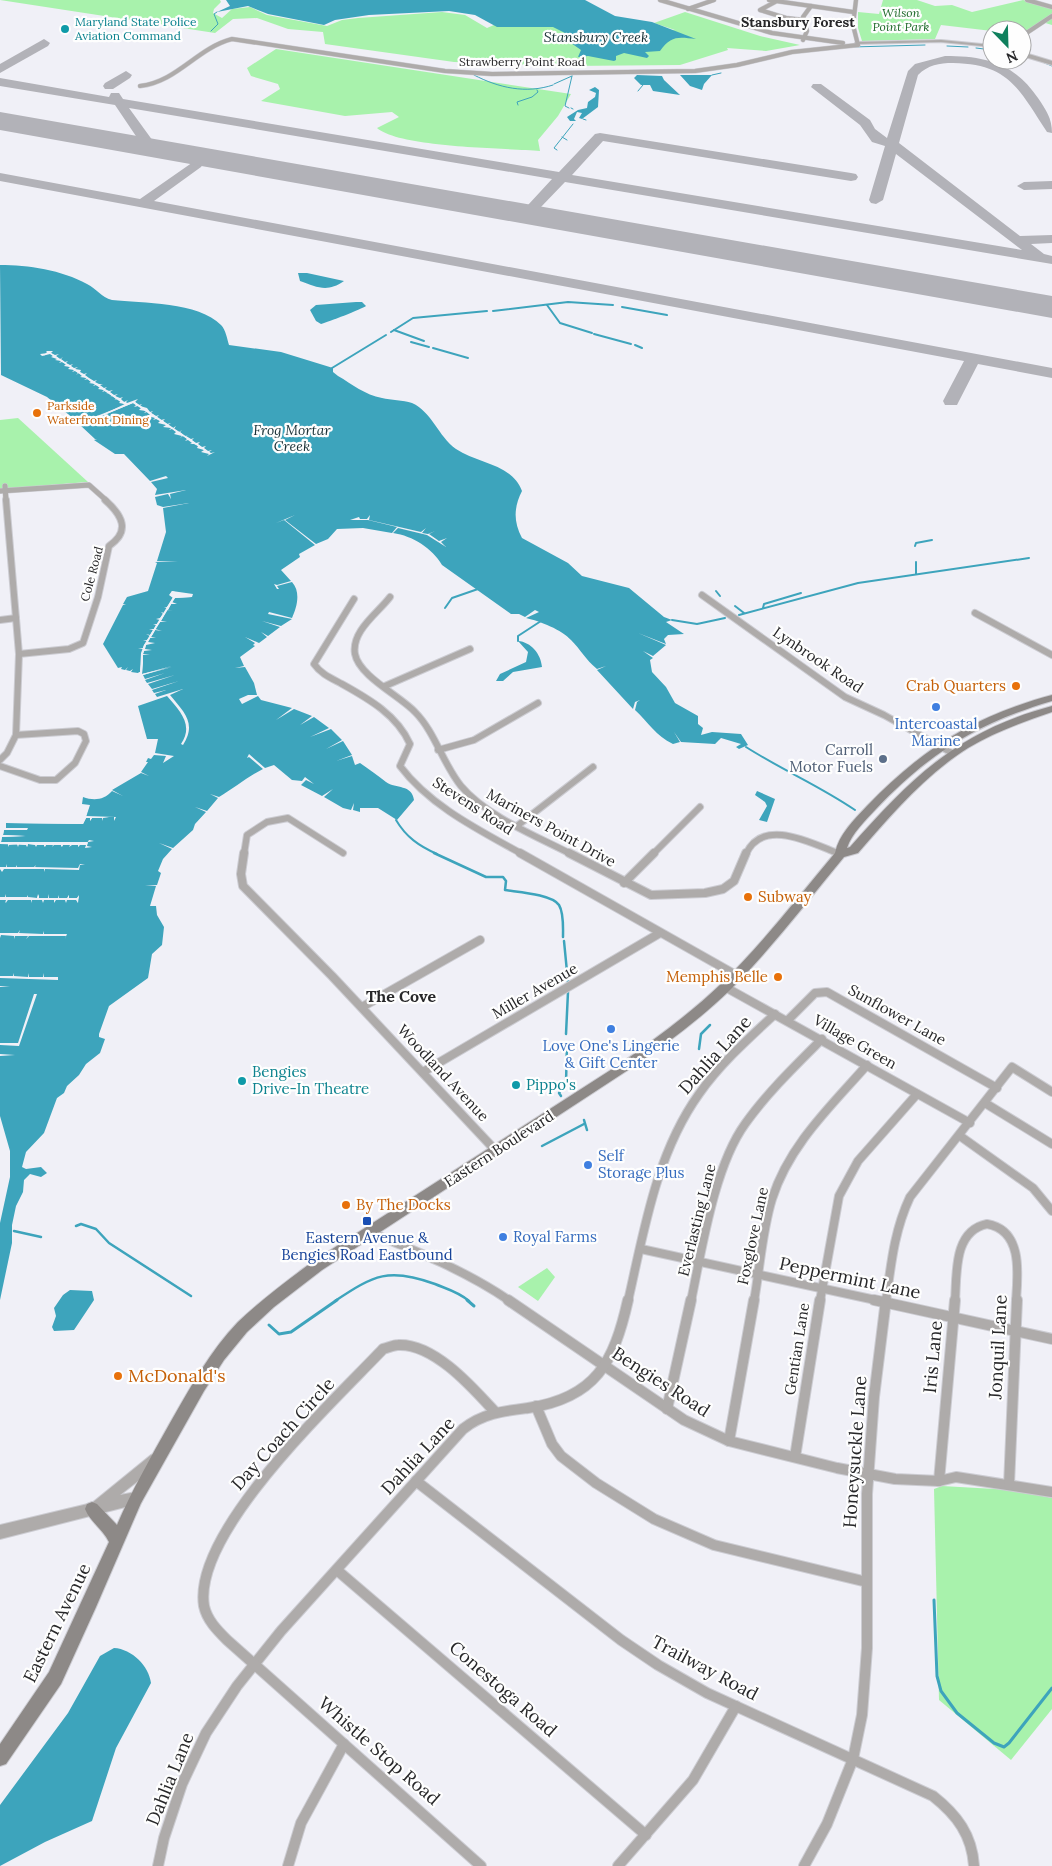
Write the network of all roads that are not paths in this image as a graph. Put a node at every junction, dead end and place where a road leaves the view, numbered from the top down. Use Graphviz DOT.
graph roads {
  1 [pos="660,0"];
  2 [pos="694,0"];
  3 [pos="714,0"];
  4 [pos="769,0"];
  5 [pos="856,0"];
  6 [pos="1027,0"];
  7 [pos="777,1"];
  8 [pos="704,4"];
  9 [pos="810,6"];
  10 [pos="1052,7"];
  11 [pos="688,9"];
  12 [pos="853,12"];
  13 [pos="1052,16"];
  14 [pos="804,20"];
  15 [pos="723,22"];
  16 [pos="1032,29"];
  17 [pos="803,40"];
  18 [pos="858,44"];
  19 [pos="982,46"];
  20 [pos="1032,56"];
  21 [pos="1052,62"];
  22 [pos="140,86"];
  23 [pos="4,489"];
  24 [pos="702,595"];
  25 [pos="390,596"];
  26 [pos="354,599"];
  27 [pos="975,613"];
  28 [pos="16,618"];
  29 [pos="0,620"];
  30 [pos="470,649"];
  31 [pos="20,654"];
  32 [pos="1052,655"];
  33 [pos="385,686"];
  34 [pos="1052,698"];
  35 [pos="538,703"];
  36 [pos="1052,709"];
  37 [pos="16,735"];
  38 [pos="939,746"];
  39 [pos="438,750"];
  40 [pos="952,753"];
  41 [pos="0,760"];
  42 [pos="0,766"];
  43 [pos="593,767"];
  44 [pos="700,807"];
  45 [pos="518,826"];
  46 [pos="343,853"];
  47 [pos="840,854"];
  48 [pos="624,883"];
  49 [pos="660,933"];
  50 [pos="480,940"];
  51 [pos="736,975"];
  52 [pos="725,987"];
  53 [pos="362,1007"];
  54 [pos="775,1014"];
  55 [pos="788,1020"];
  56 [pos="822,1039"];
  57 [pos="867,1065"];
  58 [pos="423,1072"];
  59 [pos="997,1088"];
  60 [pos="1052,1092"];
  61 [pos="917,1094"];
  62 [pos="985,1103"];
  63 [pos="970,1123"];
  64 [pos="960,1136"];
  65 [pos="1052,1144"];
  66 [pos="496,1151"];
  67 [pos="1052,1211"];
  68 [pos="990,1224"];
  69 [pos="369,1232"];
  70 [pos="641,1249"];
  71 [pos="700,1262"];
  72 [pos="758,1276"];
  73 [pos="821,1288"];
  74 [pos="887,1302"];
  75 [pos="953,1317"];
  76 [pos="1014,1330"];
  77 [pos="1052,1339"];
  78 [pos="605,1365"];
  79 [pos="536,1406"];
  80 [pos="668,1409"];
  81 [pos="495,1412"];
  82 [pos="729,1441"];
  83 [pos="795,1457"];
  84 [pos="158,1458"];
  85 [pos="868,1474"];
  86 [pos="416,1481"];
  87 [pos="939,1481"];
  88 [pos="1009,1484"];
  89 [pos="1052,1492"];
  90 [pos="136,1498"];
  91 [pos="92,1509"];
  92 [pos="0,1532"];
  93 [pos="117,1542"];
  94 [pos="338,1571"];
  95 [pos="867,1582"];
  96 [pos="254,1663"];
  97 [pos="736,1706"];
  98 [pos="344,1744"];
  99 [pos="0,1758"];
  100 [pos="853,1759"];
  101 [pos="646,1835"];
  102 [pos="158,1866"];
  103 [pos="288,1866"];
  104 [pos="481,1866"];
  105 [pos="618,1866"];
  106 [pos="804,1866"];
  107 [pos="974,1866"];
  1 -- 11 [label="street"];
  2 -- 8 [label="street"];
  3 -- 8 [label="street"];
  4 -- 7 [label="street"];
  5 -- 12 [label="street"];
  6 -- 10 [label="street"];
  7 -- 9 [label="street"];
  7 -- 14 [label="street"];
  8 -- 11 [label="street"];
  9 -- 12 [label="street"];
  9 -- 14 [label="street"];
  11 -- 15 [label="street"];
  12 -- 18 [label="street"];
  13 -- 16 [label="street"];
  14 -- 17 [label="street"];
  15 -- 17 [label="street"];
  15 -- 18 [label="street"];
  17 -- 18 [label="street"];
  18 -- 19 [label="street"];
  18 -- 22 [label="street, Strawberry Point Road"];
  20 -- 21 [label="street"];
  23 -- 28 [label="street"];
  23 -- 31 [label="street, Cole Road"];
  24 -- 38 [label="street, Lynbrook Road"];
  25 -- 33 [label="street, Mariners Point Drive"];
  26 -- 49 [label="street, Stevens Road"];
  27 -- 32 [label="street"];
  28 -- 29 [label="street"];
  28 -- 31 [label="street"];
  30 -- 33 [label="street"];
  31 -- 37 [label="street"];
  33 -- 39 [label="street, Mariners Point Drive"];
  34 -- 38 [label="main road, Eastern Boulevard"];
  35 -- 39 [label="street"];
  36 -- 40 [label="main road, Eastern Boulevard"];
  37 -- 41 [label="street"];
  37 -- 42 [label="street"];
  38 -- 40 [label="street, Lynbrook Road"];
  38 -- 47 [label="main road, Eastern Boulevard"];
  39 -- 45 [label="street, Mariners Point Drive"];
  40 -- 47 [label="main road, Eastern Boulevard"];
  43 -- 45 [label="street"];
  44 -- 48 [label="street"];
  45 -- 48 [label="street, Mariners Point Drive"];
  46 -- 53 [label="street, Woodland Avenue"];
  47 -- 48 [label="street, Mariners Point Drive"];
  47 -- 51 [label="main road, Eastern Boulevard"];
  49 -- 51 [label="street, Stevens Road"];
  49 -- 58 [label="street, Miller Avenue"];
  50 -- 53 [label="street"];
  51 -- 52 [label="main road, Eastern Boulevard"];
  52 -- 54 [label="street, Village Green"];
  52 -- 66 [label="main road, Eastern Boulevard"];
  53 -- 58 [label="street, Woodland Avenue"];
  54 -- 55 [label="street, Village Green"];
  54 -- 70 [label="street, Dahlia Lane"];
  55 -- 56 [label="street, Village Green"];
  55 -- 59 [label="street, Sunflower Lane"];
  56 -- 57 [label="street, Village Green"];
  56 -- 71 [label="street, Everlasting Lane"];
  57 -- 61 [label="street, Village Green"];
  57 -- 72 [label="street, Foxglove Lane"];
  58 -- 66 [label="street, Woodland Avenue"];
  59 -- 60 [label="street, Honeysuckle Lane"];
  59 -- 62 [label="street, Honeysuckle Lane"];
  61 -- 63 [label="street, Village Green"];
  61 -- 73 [label="street, Gentian Lane"];
  62 -- 63 [label="street, Honeysuckle Lane"];
  62 -- 65 [label="street"];
  63 -- 64 [label="street, Honeysuckle Lane"];
  64 -- 67 [label="street"];
  64 -- 74 [label="street, Honeysuckle Lane"];
  66 -- 69 [label="main road, Eastern Boulevard"];
  68 -- 75 [label="street, Iris Lane"];
  68 -- 76 [label="street, Jonquil Lane"];
  69 -- 78 [label="street, Bengies Road"];
  69 -- 84 [label="main road, Eastern Boulevard"];
  70 -- 71 [label="street, Peppermint Lane"];
  70 -- 78 [label="street, Dahlia Lane"];
  71 -- 72 [label="street, Peppermint Lane"];
  71 -- 80 [label="street, Everlasting Lane"];
  72 -- 73 [label="street, Peppermint Lane"];
  72 -- 82 [label="street, Foxglove Lane"];
  73 -- 74 [label="street, Peppermint Lane"];
  73 -- 83 [label="street, Gentian Lane"];
  74 -- 75 [label="street, Peppermint Lane"];
  74 -- 85 [label="street, Honeysuckle Lane"];
  75 -- 76 [label="street, Peppermint Lane"];
  75 -- 87 [label="street, Iris Lane"];
  76 -- 77 [label="street, Peppermint Lane"];
  76 -- 88 [label="street, Jonquil Lane"];
  78 -- 79 [label="street, Dahlia Lane"];
  78 -- 80 [label="street, Bengies Road"];
  79 -- 81 [label="street, Dahlia Lane"];
  79 -- 95 [label="street"];
  80 -- 82 [label="street, Bengies Road"];
  81 -- 86 [label="street, Dahlia Lane"];
  81 -- 96 [label="street, Day Coach Circle"];
  82 -- 83 [label="street, Bengies Road"];
  83 -- 85 [label="street, Bengies Road"];
  84 -- 90 [label="main road, Eastern Boulevard"];
  84 -- 91 [label="street"];
  85 -- 87 [label="street, Bengies Road"];
  85 -- 95 [label="street, Honeysuckle Lane"];
  86 -- 94 [label="street, Dahlia Lane"];
  86 -- 97 [label="street, Trailway Road"];
  87 -- 88 [label="street, Bengies Road"];
  88 -- 89 [label="street, Bengies Road"];
  90 -- 91 [label="street"];
  90 -- 93 [label="main road, Eastern Avenue"];
  91 -- 92 [label="street"];
  91 -- 93 [label="main road"];
  93 -- 99 [label="main road, Eastern Avenue"];
  94 -- 96 [label="street, Dahlia Lane"];
  94 -- 101 [label="street, Conestoga Road"];
  95 -- 100 [label="street, Honeysuckle Lane"];
  96 -- 98 [label="street, Whistle Stop Road"];
  96 -- 102 [label="street, Dahlia Lane"];
  97 -- 100 [label="street, Trailway Road"];
  97 -- 101 [label="street"];
  98 -- 103 [label="street"];
  98 -- 104 [label="street, Whistle Stop Road"];
  100 -- 106 [label="street, Honeysuckle Lane"];
  100 -- 107 [label="street, Trailway Road"];
  101 -- 105 [label="street"];
}
